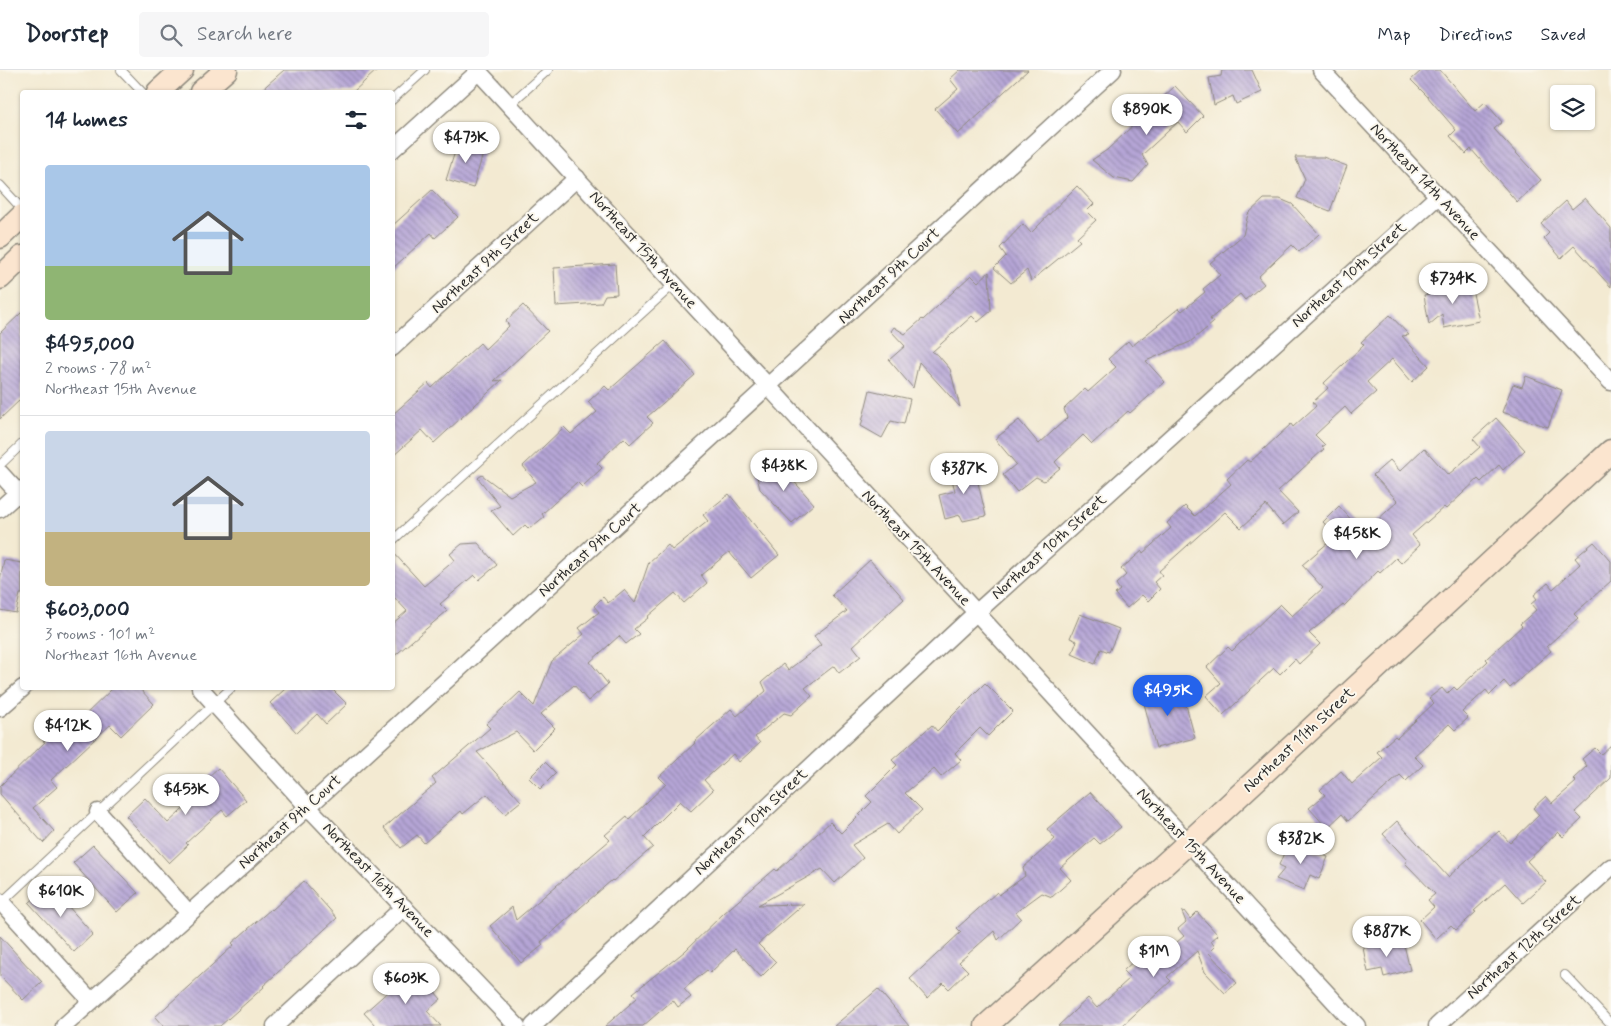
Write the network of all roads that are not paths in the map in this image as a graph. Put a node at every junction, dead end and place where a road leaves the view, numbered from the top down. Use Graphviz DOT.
graph roads {
  1 [pos="122,70"];
  2 [pos="182,70"];
  3 [pos="226,70"];
  4 [pos="425,70"];
  5 [pos="548,70"];
  6 [pos="1112,70"];
  7 [pos="1321,70"];
  8 [pos="478,71"];
  9 [pos="140,90"];
  10 [pos="160,90"];
  11 [pos="203,90"];
  12 [pos="395,97"];
  13 [pos="509,105"];
  14 [pos="395,147"];
  15 [pos="578,178"];
  16 [pos="0,185"];
  17 [pos="1438,196"];
  18 [pos="20,207"];
  19 [pos="20,218"];
  20 [pos="0,237"];
  21 [pos="20,260"];
  22 [pos="0,278"];
  23 [pos="674,284"];
  24 [pos="395,345"];
  25 [pos="1611,382"];
  26 [pos="768,387"];
  27 [pos="20,446"];
  28 [pos="1611,451"];
  29 [pos="0,465"];
  30 [pos="0,474"];
  31 [pos="20,492"];
  32 [pos="20,494"];
  33 [pos="0,509"];
  34 [pos="395,538"];
  35 [pos="976,613"];
  36 [pos="20,690"];
  37 [pos="202,690"];
  38 [pos="229,690"];
  39 [pos="214,703"];
  40 [pos="0,708"];
  41 [pos="308,807"];
  42 [pos="98,812"];
  43 [pos="1189,842"];
  44 [pos="1611,867"];
  45 [pos="1,903"];
  46 [pos="404,907"];
  47 [pos="189,913"];
  48 [pos="1565,975"];
  49 [pos="91,1001"];
  50 [pos="1611,1024"];
  51 [pos="64,1026"];
  52 [pos="275,1026"];
  53 [pos="517,1026"];
  54 [pos="533,1026"];
  55 [pos="986,1026"];
  56 [pos="1357,1026"];
  57 [pos="1437,1026"];
  1 -- 9 [label="lane"];
  2 -- 10 [label="street"];
  3 -- 11 [label="street"];
  4 -- 12 [label="lane"];
  5 -- 13 [label="lane"];
  6 -- 26 [label="street, Northeast 9th Court"];
  7 -- 17 [label="street, Northeast 14th Avenue"];
  8 -- 13 [label="street, Northeast 15th Avenue"];
  8 -- 14 [label="street"];
  13 -- 15 [label="street, Northeast 15th Avenue"];
  15 -- 23 [label="street, Northeast 15th Avenue"];
  15 -- 24 [label="street, Northeast 9th Street"];
  16 -- 18 [label="lane"];
  17 -- 25 [label="street, Northeast 14th Avenue"];
  17 -- 35 [label="street, Northeast 10th Street"];
  19 -- 20 [label="street"];
  21 -- 22 [label="street"];
  23 -- 26 [label="street, Northeast 15th Avenue"];
  23 -- 34 [label="lane"];
  26 -- 35 [label="street, Northeast 15th Avenue"];
  26 -- 41 [label="street, Northeast 9th Court"];
  27 -- 29 [label="lane"];
  28 -- 43 [label="street, Northeast 11th Street"];
  30 -- 31 [label="street"];
  32 -- 33 [label="street"];
  35 -- 43 [label="street, Northeast 15th Avenue"];
  35 -- 54 [label="street, Northeast 10th Street"];
  36 -- 40 [label="street"];
  37 -- 39 [label="street, Northeast 16th Avenue"];
  38 -- 39 [label="lane"];
  39 -- 41 [label="street, Northeast 16th Avenue"];
  39 -- 42 [label="lane"];
  41 -- 46 [label="street, Northeast 16th Avenue"];
  41 -- 47 [label="street, Northeast 9th Court"];
  42 -- 45 [label="lane"];
  42 -- 47 [label="street"];
  43 -- 55 [label="street, Northeast 11th Street"];
  43 -- 56 [label="street, Northeast 15th Avenue"];
  44 -- 57 [label="street, Northeast 12th Street"];
  45 -- 49 [label="street"];
  46 -- 52 [label="street"];
  46 -- 53 [label="street, Northeast 16th Avenue"];
  47 -- 49 [label="street, Northeast 9th Court"];
  48 -- 50 [label="lane"];
  49 -- 51 [label="street, Northeast 9th Court"];
}
